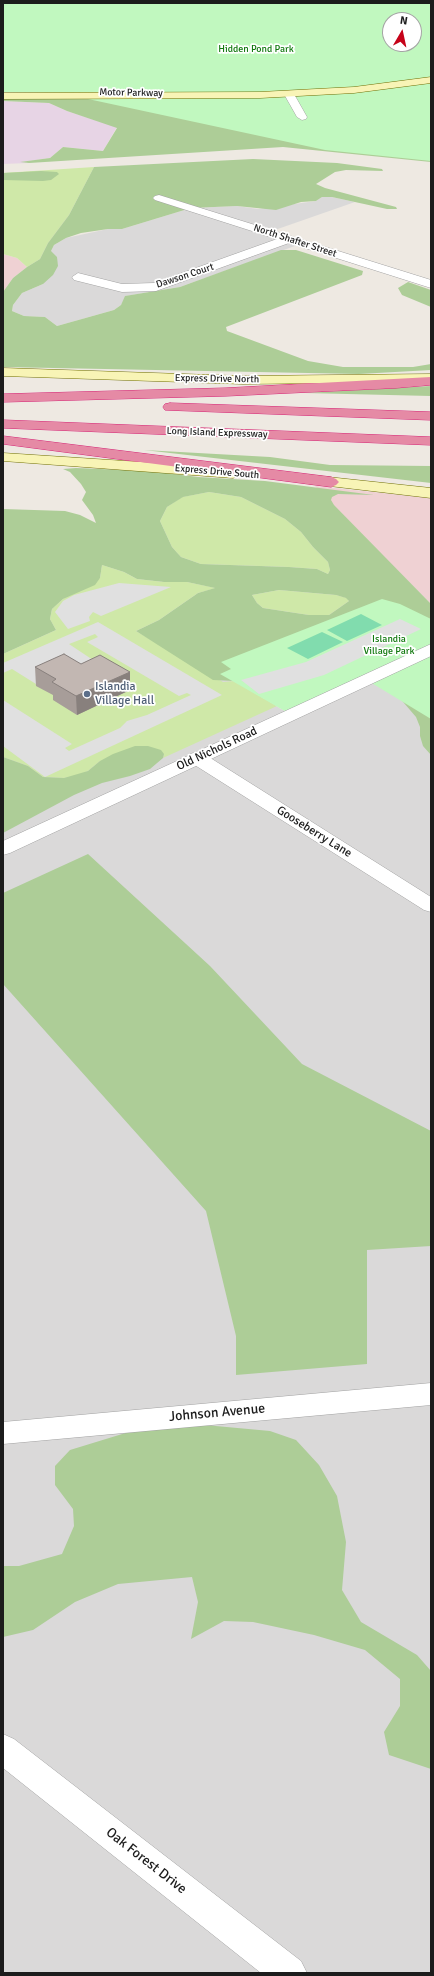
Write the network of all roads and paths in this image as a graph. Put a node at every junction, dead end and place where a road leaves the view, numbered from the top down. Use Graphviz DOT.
graph roads {
  1 [pos="431,80"];
  2 [pos="3,92"];
  3 [pos="289,94"];
  4 [pos="260,95"];
  5 [pos="3,96"];
  6 [pos="302,117"];
  7 [pos="159,198"];
  8 [pos="289,239"];
  9 [pos="78,277"];
  10 [pos="431,284"];
  11 [pos="3,372"];
  12 [pos="431,380"];
  13 [pos="3,400"];
  14 [pos="431,416"];
  15 [pos="3,424"];
  16 [pos="3,440"];
  17 [pos="431,441"];
  18 [pos="3,457"];
  19 [pos="331,482"];
  20 [pos="431,493"];
  21 [pos="431,649"];
  22 [pos="196,758"];
  23 [pos="3,849"];
  24 [pos="431,906"];
  25 [pos="431,1394"];
  26 [pos="3,1433"];
  27 [pos="3,1749"];
  28 [pos="289,1973"];
  1 -- 3 [label="main road, Motor Parkway"];
  2 -- 4 [label="main road, Motor Parkway"];
  3 -- 4 [label="main road, Motor Parkway"];
  3 -- 6 [label="street"];
  4 -- 5 [label="main road, Motor Parkway"];
  7 -- 8 [label="street, North Shafter Street"];
  8 -- 9 [label="street, Dawson Court"];
  8 -- 10 [label="street, North Shafter Street"];
  11 -- 12 [label="main road, Express Drive North"];
  12 -- 13 [label="highway"];
  13 -- 14 [label="highway"];
  15 -- 17 [label="highway, Long Island Expressway"];
  16 -- 19 [label="highway"];
  18 -- 19 [label="main road, Express Drive South"];
  19 -- 20 [label="main road, Express Drive South"];
  21 -- 22 [label="street, Old Nichols Road"];
  22 -- 23 [label="street, Old Nichols Road"];
  22 -- 24 [label="street, Gooseberry Lane"];
  25 -- 26 [label="street, Johnson Avenue"];
  27 -- 28 [label="street, Oak Forest Drive"];
}
